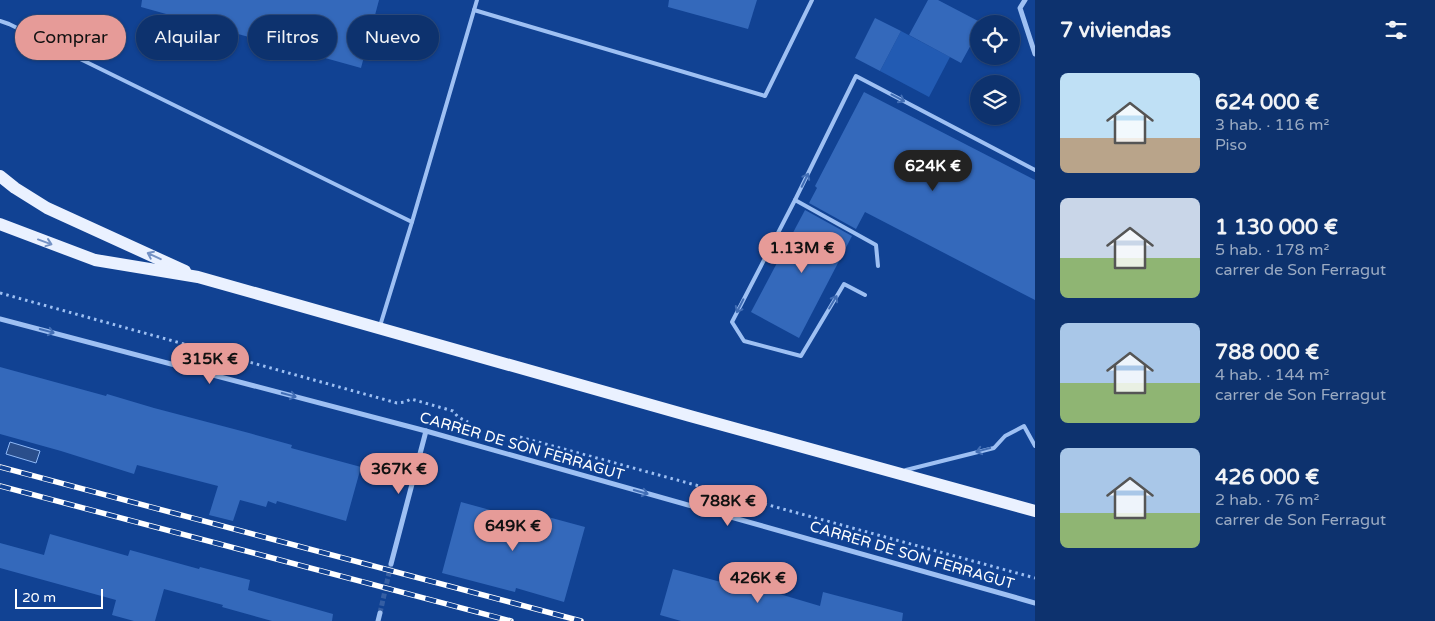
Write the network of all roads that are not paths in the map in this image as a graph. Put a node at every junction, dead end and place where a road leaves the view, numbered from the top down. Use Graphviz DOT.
graph roads {
  1 [pos="477,0"];
  2 [pos="812,0"];
  3 [pos="1025,0"];
  4 [pos="474,10"];
  5 [pos="0,21"];
  6 [pos="1035,54"];
  7 [pos="1035,170"];
  8 [pos="0,176"];
  9 [pos="795,200"];
  10 [pos="412,222"];
  11 [pos="0,224"];
  12 [pos="878,266"];
  13 [pos="198,277"];
  14 [pos="865,295"];
  15 [pos="0,319"];
  16 [pos="379,328"];
  17 [pos="426,432"];
  18 [pos="1035,446"];
  19 [pos="899,472"];
  20 [pos="1035,510"];
  21 [pos="391,564"];
  22 [pos="1035,603"];
  23 [pos="380,613"];
  24 [pos="378,621"];
  1 -- 4 [label="lane"];
  2 -- 4 [label="lane"];
  3 -- 6 [label="street"];
  4 -- 10 [label="lane"];
  5 -- 10 [label="lane"];
  9 -- 7 [label="lane, one-way"];
  13 -- 8 [label="main road, one-way"];
  9 -- 12 [label="lane"];
  9 -- 14 [label="lane, one-way"];
  10 -- 16 [label="lane"];
  11 -- 13 [label="main road, one-way"];
  13 -- 16 [label="main road"];
  15 -- 17 [label="street, CARRER DE SON FERRAGUT, one-way"];
  16 -- 19 [label="main road"];
  17 -- 21 [label="street"];
  17 -- 22 [label="street, CARRER DE SON FERRAGUT, one-way"];
  18 -- 19 [label="lane, one-way"];
  19 -- 20 [label="main road"];
  23 -- 24 [label="street"];
}
